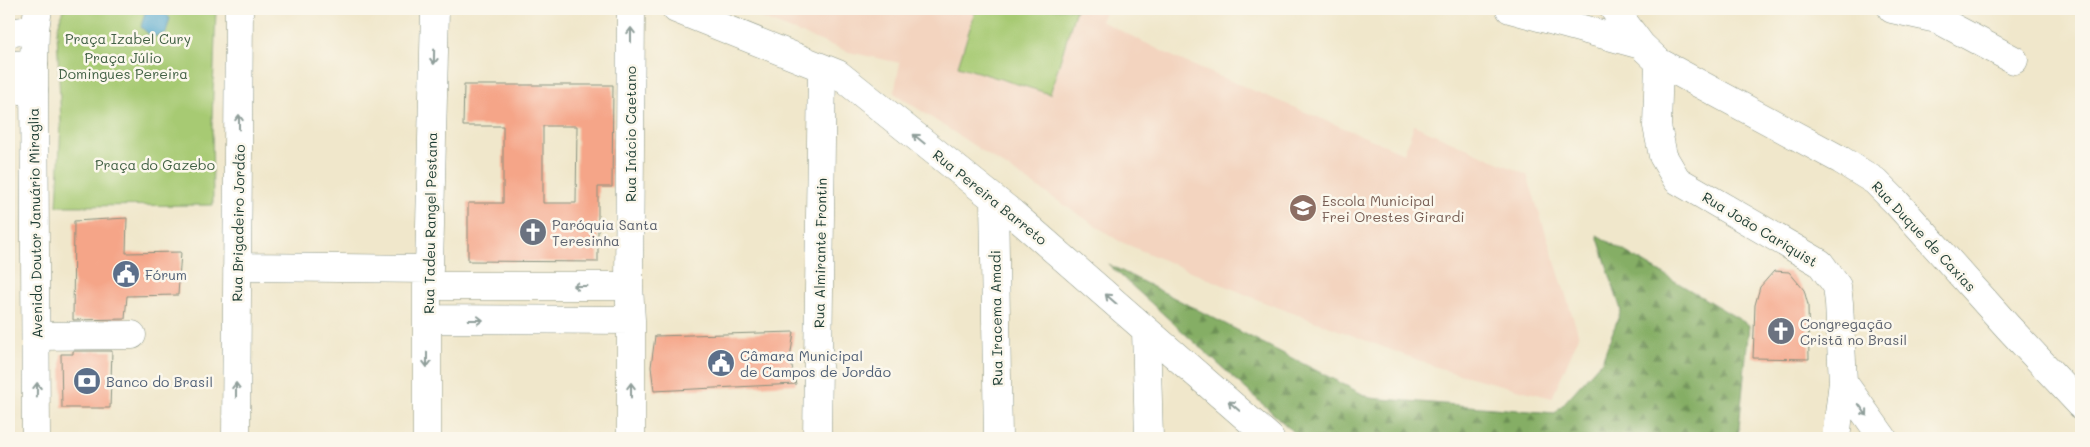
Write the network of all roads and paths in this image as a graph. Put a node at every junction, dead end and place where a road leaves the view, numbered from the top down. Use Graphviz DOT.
graph roads {
  1 [pos="238,9"];
  2 [pos="435,9"];
  3 [pos="632,9"];
  4 [pos="676,9"];
  5 [pos="1510,9"];
  6 [pos="1614,9"];
  7 [pos="1892,9"];
  8 [pos="27,24"];
  9 [pos="1650,53"];
  10 [pos="2014,60"];
  11 [pos="822,68"];
  12 [pos="21,77"];
  13 [pos="994,199"];
  14 [pos="237,267"];
  15 [pos="428,277"];
  16 [pos="629,286"];
  17 [pos="427,319"];
  18 [pos="631,320"];
  19 [pos="1146,330"];
  20 [pos="132,335"];
  21 [pos="37,336"];
  22 [pos="1843,382"];
  23 [pos="2081,405"];
  24 [pos="36,438"];
  25 [pos="236,438"];
  26 [pos="427,438"];
  27 [pos="631,438"];
  28 [pos="817,438"];
  29 [pos="998,438"];
  30 [pos="1149,438"];
  31 [pos="1270,438"];
  32 [pos="1836,438"];
  33 [pos="1883,438"];
  14 -- 1 [label="street, Rua Brigadeiro Jordão, one-way"];
  2 -- 15 [label="street, Rua Tadeu Rangel Pestana, one-way"];
  16 -- 3 [label="street, Rua Inácio Caetano, one-way"];
  4 -- 11 [label="street, Rua Pereira Barreto"];
  5 -- 9 [label="street"];
  6 -- 9 [label="street, Rua Duque de Caxias"];
  7 -- 10 [label="street"];
  8 -- 12 [label="street, Avenida Doutor Januário Miraglia"];
  9 -- 22 [label="street, Rua João Cariquist"];
  9 -- 23 [label="street, Rua Duque de Caxias"];
  13 -- 11 [label="street, Rua Pereira Barreto, one-way"];
  11 -- 28 [label="street, Rua Almirante Frontin"];
  12 -- 21 [label="street, Avenida Doutor Januário Miraglia"];
  19 -- 13 [label="street, Rua Pereira Barreto, one-way"];
  13 -- 29 [label="street, Rua Iracema Amadi"];
  14 -- 15 [label="street"];
  25 -- 14 [label="street, Rua Brigadeiro Jordão, one-way"];
  16 -- 15 [label="street, one-way"];
  15 -- 17 [label="street, Rua Tadeu Rangel Pestana"];
  16 -- 18 [label="street, Rua Inácio Caetano"];
  17 -- 18 [label="street, one-way"];
  17 -- 26 [label="street, Rua Tadeu Rangel Pestana, one-way"];
  27 -- 18 [label="street, Rua Inácio Caetano, one-way"];
  19 -- 30 [label="street"];
  31 -- 19 [label="street, Rua Pereira Barreto, one-way"];
  20 -- 21 [label="street"];
  24 -- 21 [label="street, Avenida Doutor Januário Miraglia, one-way"];
  22 -- 32 [label="street, Rua João Cariquist"];
  22 -- 33 [label="street, one-way"];
}
